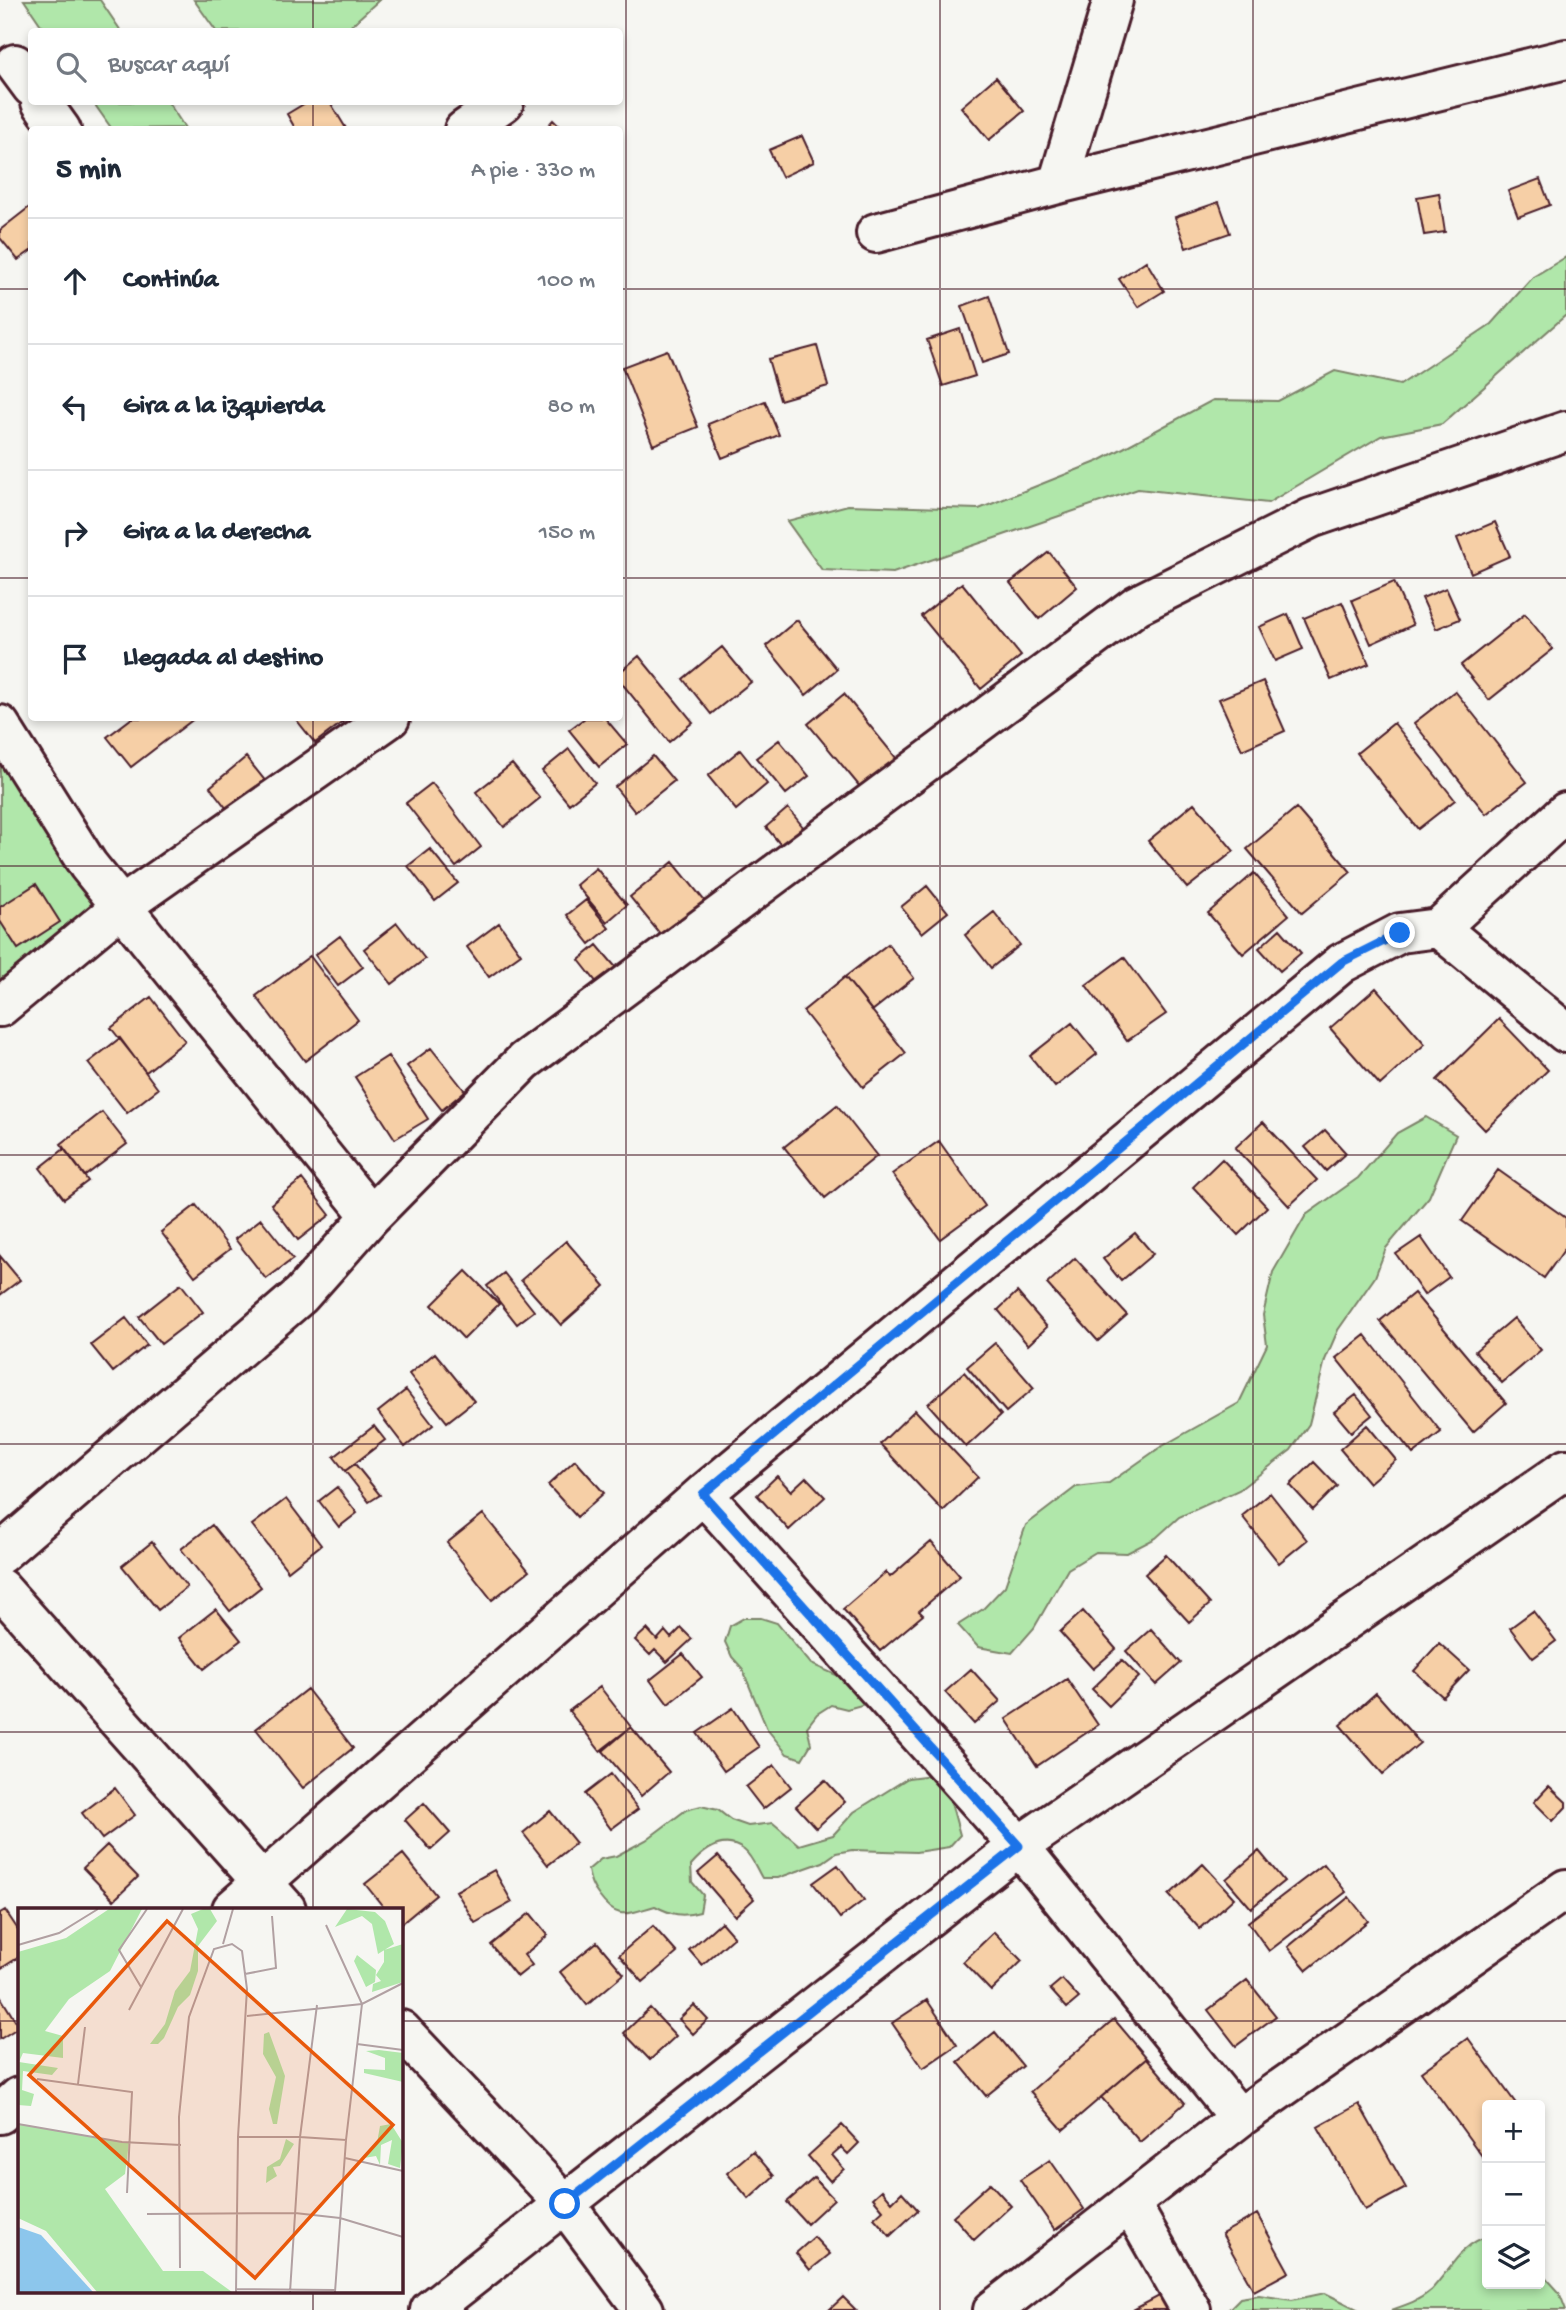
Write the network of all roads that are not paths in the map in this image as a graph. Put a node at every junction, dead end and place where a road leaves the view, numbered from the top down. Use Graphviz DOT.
graph roads {
  1 [pos="1112,0"];
  2 [pos="1566,59"];
  3 [pos="43,105"];
  4 [pos="500,105"];
  5 [pos="58,126"];
  6 [pos="470,126"];
  7 [pos="1058,184"];
  8 [pos="876,233"];
  9 [pos="1566,431"];
  10 [pos="386,721"];
  11 [pos="0,725"];
  12 [pos="1566,812"];
  13 [pos="122,906"];
  14 [pos="1439,928"];
  15 [pos="0,1007"];
  16 [pos="1566,1033"];
  17 [pos="371,1216"];
  18 [pos="1566,1469"];
  19 [pos="703,1494"];
  20 [pos="0,1554"];
  21 [pos="0,1587"];
  22 [pos="1019,1846"];
  23 [pos="1566,1889"];
  24 [pos="274,1896"];
  25 [pos="235,1908"];
  26 [pos="402,2032"];
  27 [pos="18,2098"];
  28 [pos="0,2114"];
  29 [pos="1239,2118"];
  30 [pos="1130,2203"];
  31 [pos="565,2204"];
  32 [pos="430,2310"];
  33 [pos="644,2310"];
  34 [pos="993,2310"];
  35 [pos="1191,2310"];
  1 -- 7 [label="street"];
  2 -- 7 [label="street"];
  3 -- 5 [label="street"];
  4 -- 6 [label="street"];
  7 -- 8 [label="street"];
  9 -- 17 [label="street"];
  10 -- 13 [label="street"];
  11 -- 13 [label="street"];
  12 -- 14 [label="street"];
  13 -- 15 [label="street"];
  13 -- 17 [label="street"];
  14 -- 16 [label="street"];
  14 -- 19 [label="street"];
  17 -- 20 [label="street"];
  18 -- 22 [label="street"];
  19 -- 22 [label="street"];
  19 -- 24 [label="street"];
  21 -- 24 [label="street"];
  22 -- 29 [label="street"];
  22 -- 31 [label="street"];
  23 -- 29 [label="street"];
  24 -- 25 [label="street"];
  26 -- 31 [label="street"];
  27 -- 28 [label="street"];
  29 -- 30 [label="street"];
  30 -- 34 [label="street"];
  30 -- 35 [label="street"];
  31 -- 32 [label="street"];
  31 -- 33 [label="street"];
}
